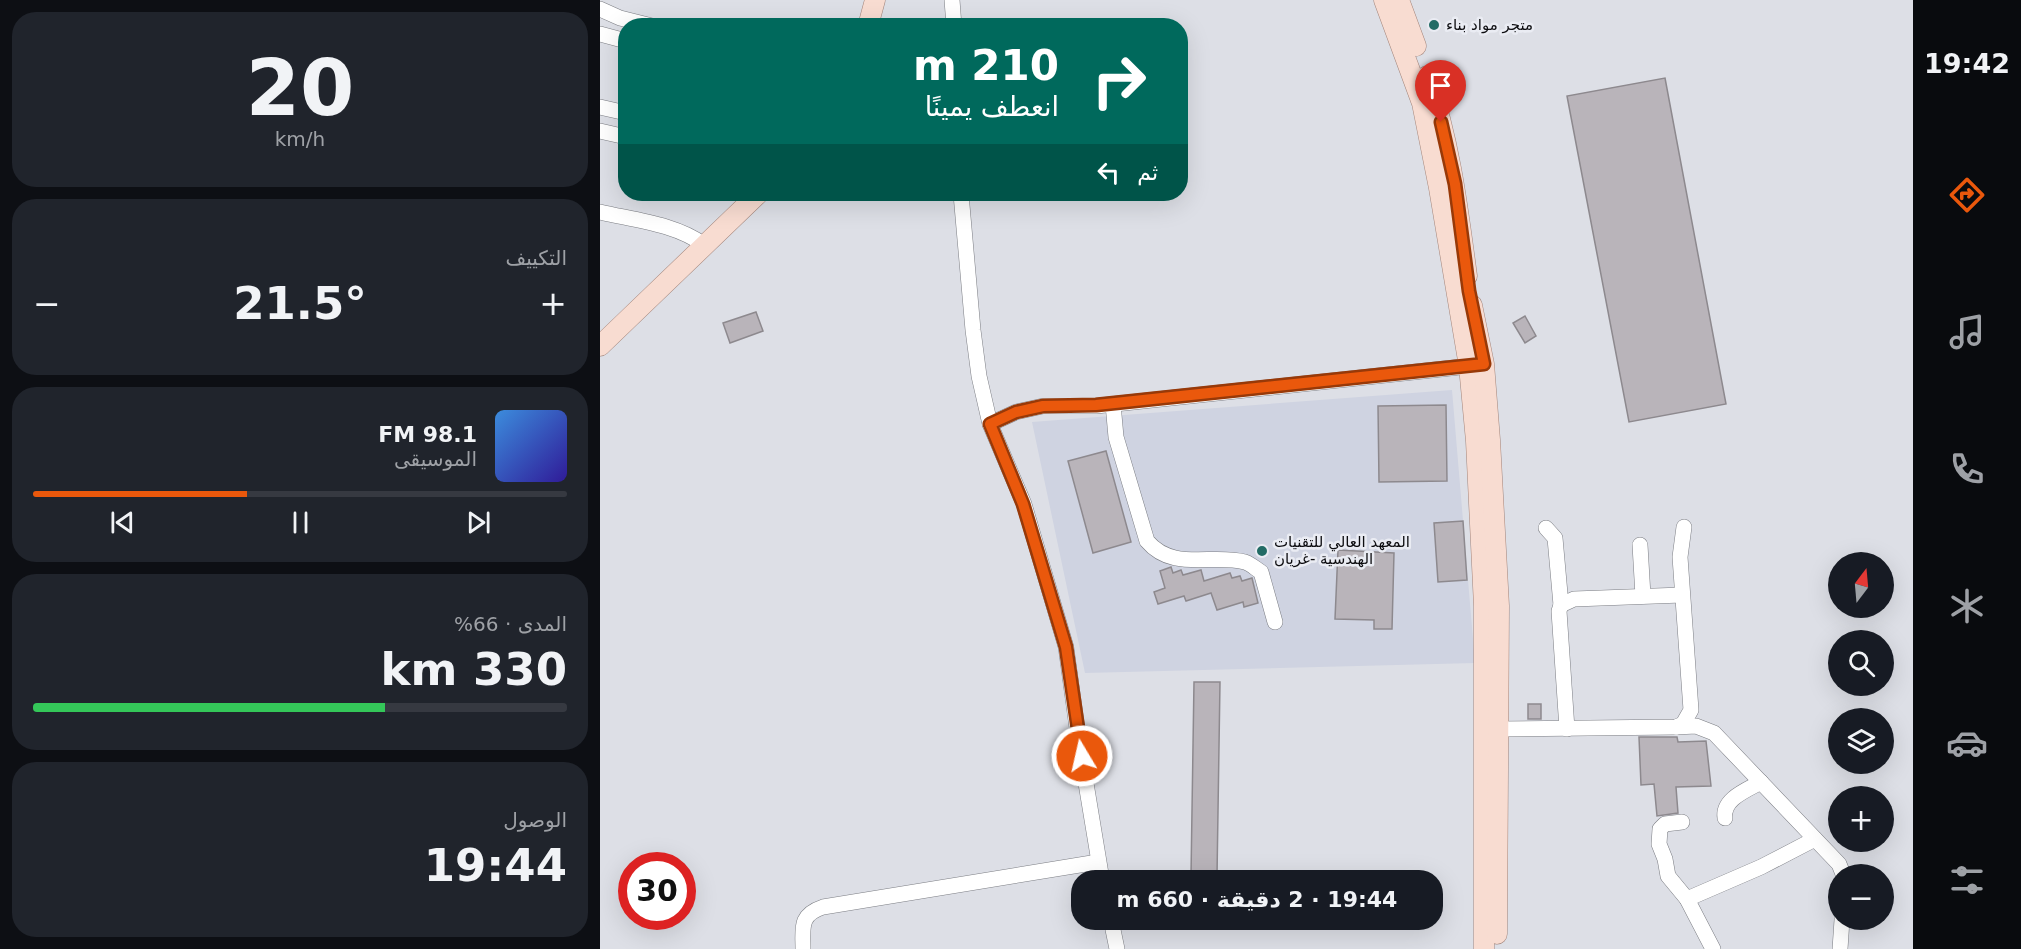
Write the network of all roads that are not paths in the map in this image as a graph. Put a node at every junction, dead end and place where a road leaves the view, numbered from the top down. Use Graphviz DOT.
graph roads {
  1 [pos="862,0"];
  2 [pos="875,0"];
  3 [pos="952,0"];
  4 [pos="1384,0"];
  5 [pos="1399,0"];
  6 [pos="600,9"];
  7 [pos="620,18"];
  8 [pos="857,18"];
  9 [pos="870,18"];
  10 [pos="953,18"];
  11 [pos="600,34"];
  12 [pos="618,39"];
  13 [pos="1429,102"];
  14 [pos="600,107"];
  15 [pos="618,111"];
  16 [pos="600,131"];
  17 [pos="618,135"];
  18 [pos="743,201"];
  19 [pos="962,201"];
  20 [pos="600,212"];
  21 [pos="699,242"];
  22 [pos="600,329"];
  23 [pos="600,346"];
  24 [pos="1476,365"];
  25 [pos="1113,404"];
  26 [pos="990,424"];
  27 [pos="1684,527"];
  28 [pos="1546,528"];
  29 [pos="1640,545"];
  30 [pos="1682,595"];
  31 [pos="1643,596"];
  32 [pos="1561,605"];
  33 [pos="1275,622"];
  34 [pos="1491,702"];
  35 [pos="1690,703"];
  36 [pos="1676,727"];
  37 [pos="1499,729"];
  38 [pos="1567,729"];
  39 [pos="1714,733"];
  40 [pos="1761,782"];
  41 [pos="1725,818"];
  42 [pos="1682,822"];
  43 [pos="1815,840"];
  44 [pos="1098,862"];
  45 [pos="1839,864"];
  46 [pos="1100,870"];
  47 [pos="1687,898"];
  48 [pos="1113,930"];
  49 [pos="1841,930"];
  50 [pos="803,949"];
  51 [pos="1117,949"];
  52 [pos="1484,949"];
  53 [pos="1497,949"];
  54 [pos="1713,949"];
  55 [pos="1840,949"];
  1 -- 8 [label="main road"];
  2 -- 9 [label="main road"];
  3 -- 10 [label="street"];
  4 -- 13 [label="main road"];
  5 -- 13 [label="main road"];
  6 -- 7 [label="street"];
  11 -- 12 [label="street"];
  13 -- 24 [label="main road"];
  14 -- 15 [label="street"];
  16 -- 17 [label="street"];
  18 -- 21 [label="main road"];
  19 -- 26 [label="street"];
  20 -- 21 [label="street"];
  21 -- 22 [label="main road"];
  21 -- 23 [label="main road"];
  24 -- 25 [label="street"];
  24 -- 34 [label="main road"];
  25 -- 26 [label="street"];
  25 -- 33 [label="street"];
  26 -- 44 [label="street"];
  27 -- 30 [label="street"];
  28 -- 32 [label="street"];
  29 -- 31 [label="street"];
  30 -- 31 [label="street"];
  30 -- 35 [label="street"];
  31 -- 32 [label="street"];
  32 -- 38 [label="street"];
  34 -- 37 [label="main road"];
  34 -- 52 [label="main road"];
  35 -- 36 [label="street"];
  35 -- 39 [label="street"];
  36 -- 38 [label="street"];
  36 -- 39 [label="street"];
  37 -- 38 [label="street"];
  37 -- 53 [label="main road"];
  39 -- 40 [label="street"];
  40 -- 41 [label="street"];
  40 -- 43 [label="street"];
  42 -- 47 [label="street"];
  43 -- 45 [label="street"];
  43 -- 47 [label="street"];
  44 -- 46 [label="street"];
  44 -- 50 [label="street"];
  47 -- 54 [label="street"];
  48 -- 51 [label="street"];
  49 -- 55 [label="street"];
}
